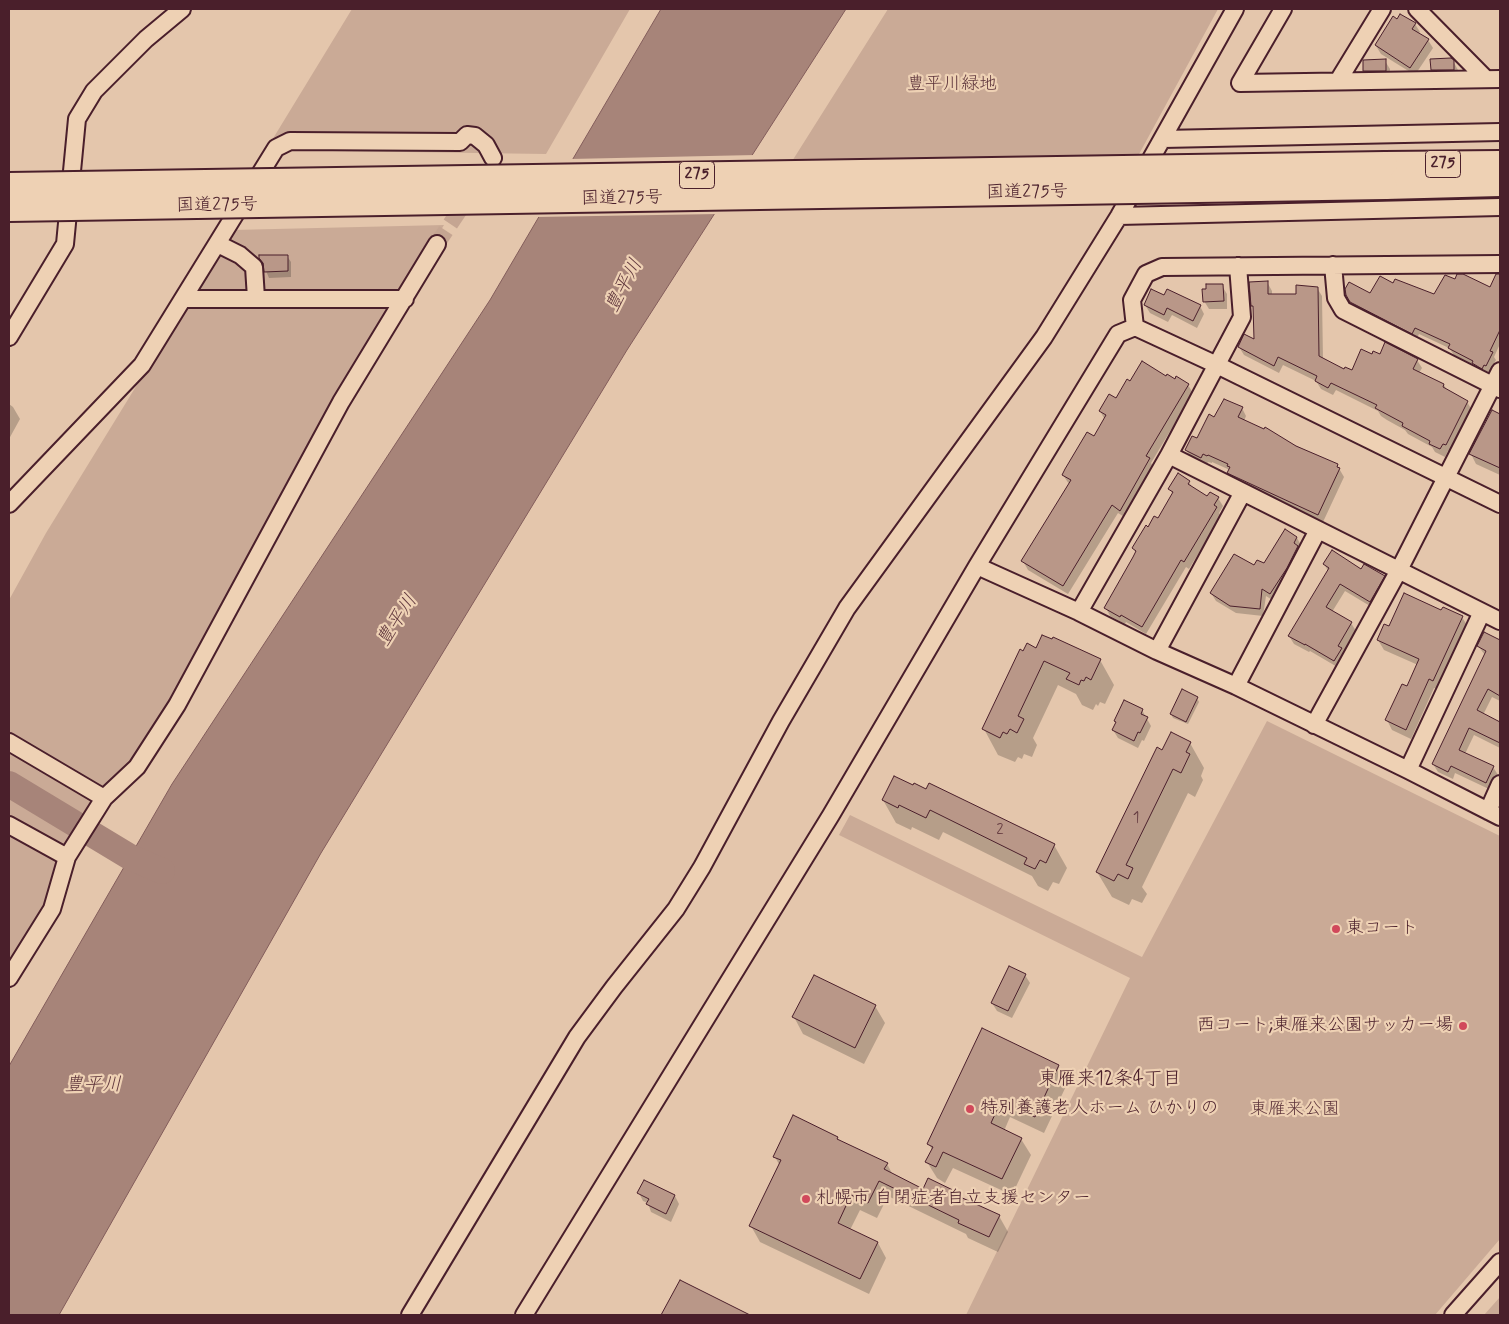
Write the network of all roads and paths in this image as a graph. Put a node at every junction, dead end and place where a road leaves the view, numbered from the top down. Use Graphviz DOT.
graph roads {
  1 [pos="182,9"];
  2 [pos="1235,9"];
  3 [pos="1283,9"];
  4 [pos="1382,9"];
  5 [pos="1417,9"];
  6 [pos="1493,79"];
  7 [pos="1338,81"];
  8 [pos="1500,132"];
  9 [pos="1163,139"];
  10 [pos="494,158"];
  11 [pos="1500,163"];
  12 [pos="1385,176"];
  13 [pos="1500,184"];
  14 [pos="9,185"];
  15 [pos="1500,207"];
  16 [pos="9,209"];
  17 [pos="1120,216"];
  18 [pos="218,244"];
  19 [pos="437,244"];
  20 [pos="1500,264"];
  21 [pos="1333,265"];
  22 [pos="1238,266"];
  23 [pos="184,298"];
  24 [pos="256,298"];
  25 [pos="405,298"];
  26 [pos="1135,327"];
  27 [pos="9,337"];
  28 [pos="1217,365"];
  29 [pos="1498,382"];
  30 [pos="1168,455"];
  31 [pos="1446,478"];
  32 [pos="1243,492"];
  33 [pos="9,504"];
  34 [pos="1500,504"];
  35 [pos="1318,530"];
  36 [pos="976,566"];
  37 [pos="1399,570"];
  38 [pos="1079,612"];
  39 [pos="1482,612"];
  40 [pos="1500,621"];
  41 [pos="1157,651"];
  42 [pos="1236,686"];
  43 [pos="1314,725"];
  44 [pos="9,742"];
  45 [pos="1408,770"];
  46 [pos="1500,784"];
  47 [pos="104,799"];
  48 [pos="1494,814"];
  49 [pos="9,825"];
  50 [pos="67,856"];
  51 [pos="9,978"];
  52 [pos="1499,1265"];
  53 [pos="410,1315"];
  54 [pos="524,1315"];
  55 [pos="1453,1315"];
  1 -- 27 [label="street"];
  2 -- 9 [label="street"];
  3 -- 7 [label="street"];
  4 -- 7 [label="street"];
  5 -- 6 [label="street"];
  6 -- 7 [label="street"];
  8 -- 9 [label="street"];
  9 -- 17 [label="street"];
  10 -- 18 [label="street"];
  11 -- 12 [label="highway, 275"];
  12 -- 13 [label="highway, 275"];
  12 -- 14 [label="highway, 国道275号 / 275, bridge"];
  12 -- 16 [label="highway, 国道275号 / 275, bridge"];
  15 -- 17 [label="street"];
  17 -- 53 [label="street"];
  18 -- 23 [label="street"];
  18 -- 24 [label="street"];
  19 -- 25 [label="street"];
  20 -- 21 [label="street"];
  21 -- 22 [label="street"];
  21 -- 29 [label="street"];
  22 -- 26 [label="street"];
  22 -- 28 [label="street"];
  23 -- 24 [label="street"];
  23 -- 33 [label="street"];
  24 -- 25 [label="street"];
  25 -- 47 [label="street"];
  26 -- 28 [label="street"];
  26 -- 36 [label="street"];
  28 -- 30 [label="street"];
  28 -- 31 [label="street"];
  29 -- 31 [label="street"];
  30 -- 32 [label="street"];
  30 -- 38 [label="street"];
  31 -- 34 [label="street"];
  31 -- 37 [label="street"];
  32 -- 35 [label="street"];
  32 -- 41 [label="street"];
  35 -- 37 [label="street"];
  35 -- 42 [label="street"];
  36 -- 38 [label="street"];
  36 -- 54 [label="street"];
  37 -- 39 [label="street"];
  37 -- 43 [label="street"];
  38 -- 41 [label="street"];
  39 -- 40 [label="street"];
  39 -- 45 [label="street"];
  41 -- 42 [label="street"];
  42 -- 43 [label="street"];
  43 -- 45 [label="street"];
  44 -- 47 [label="street"];
  45 -- 48 [label="street"];
  46 -- 48 [label="street"];
  47 -- 50 [label="street"];
  49 -- 50 [label="street"];
  50 -- 51 [label="street"];
  52 -- 55 [label="street"];
}
